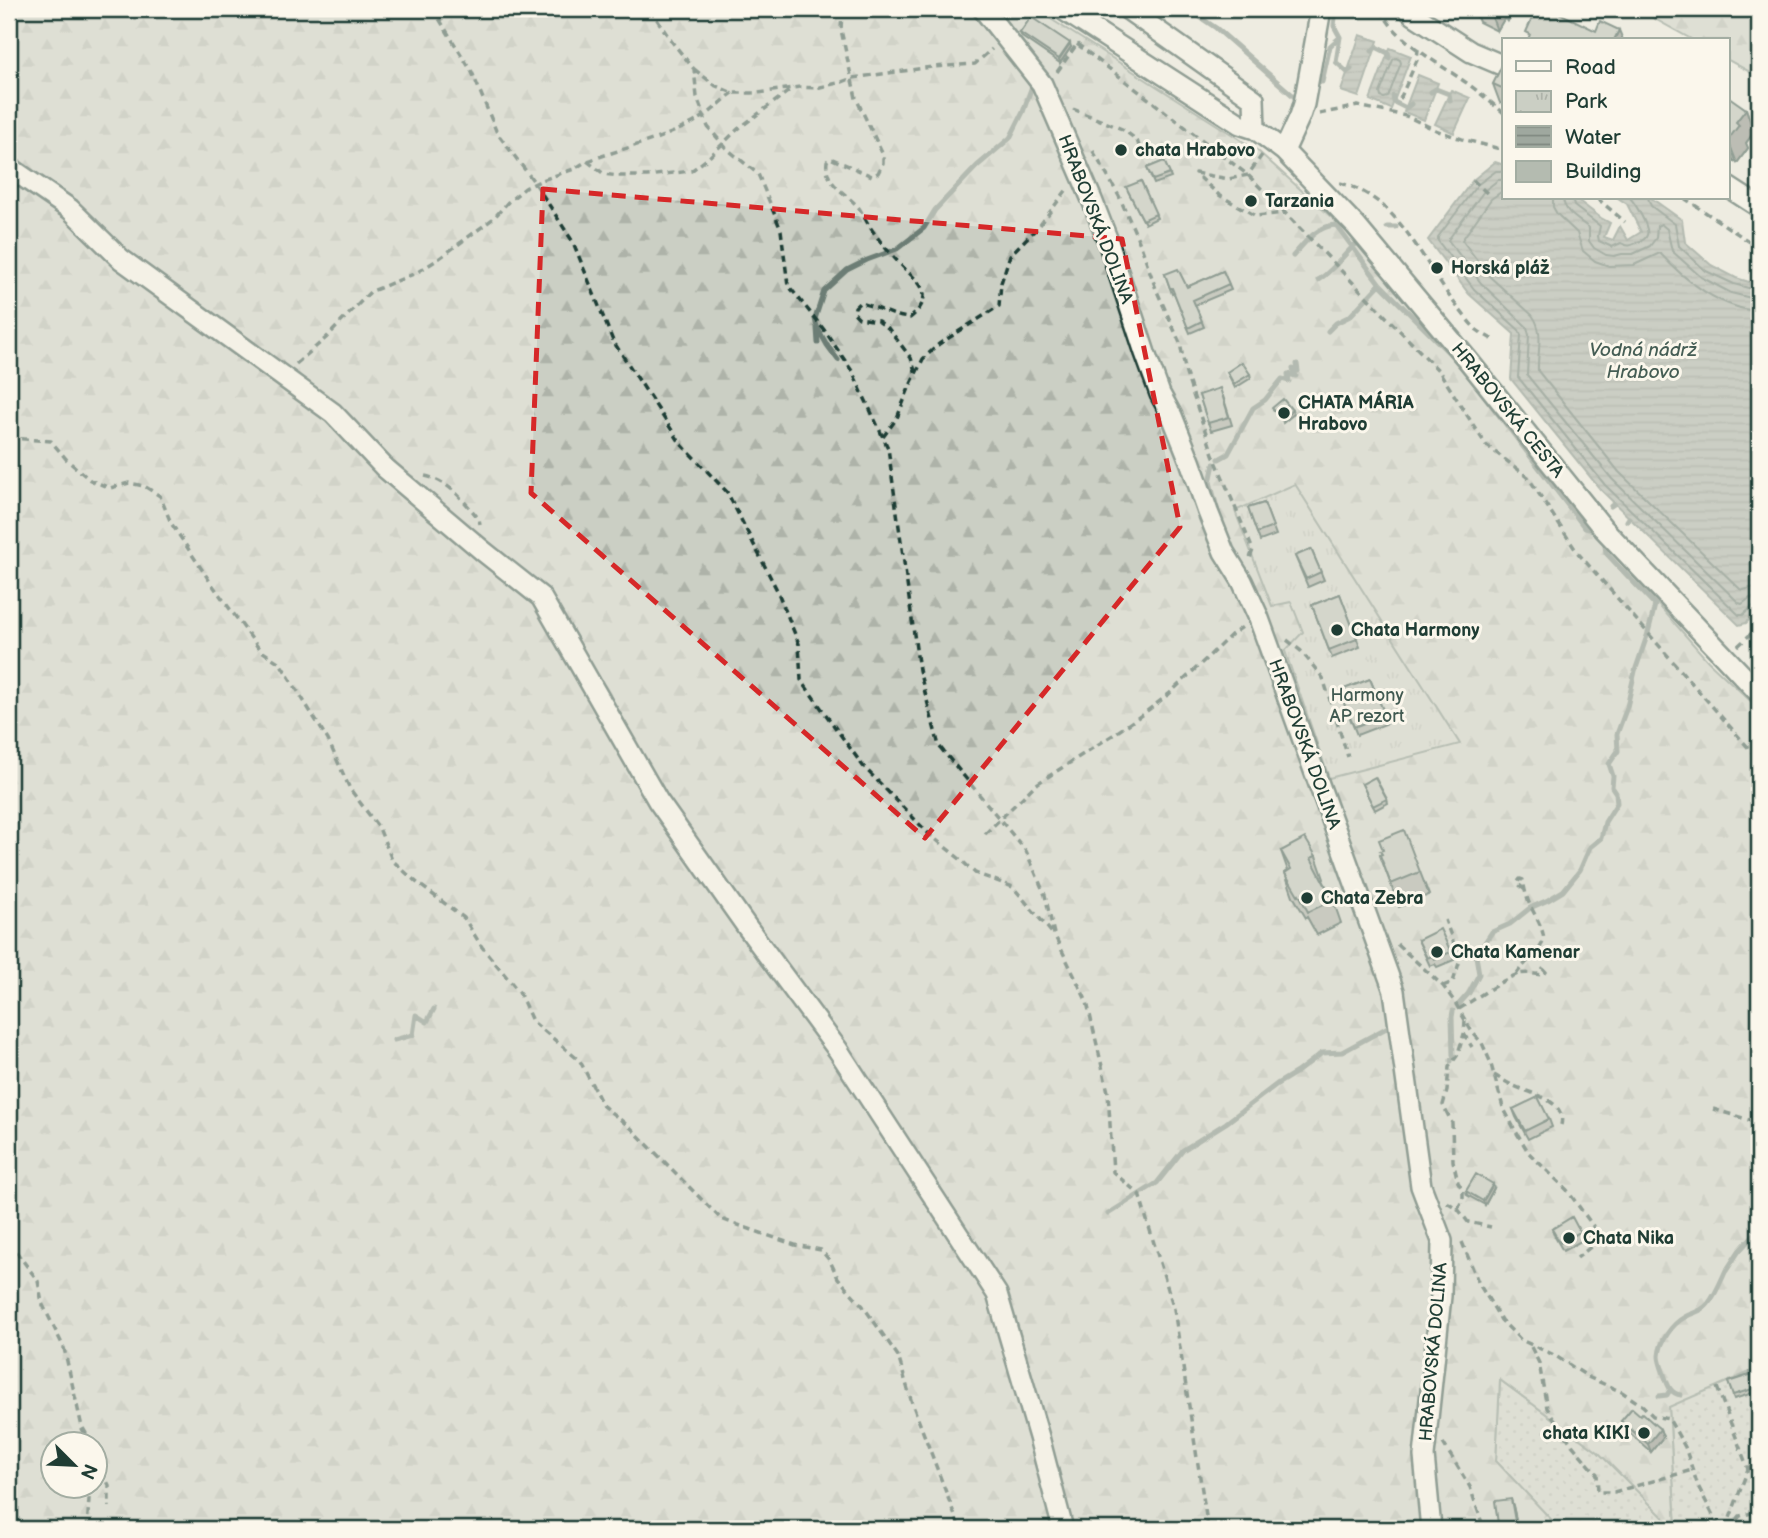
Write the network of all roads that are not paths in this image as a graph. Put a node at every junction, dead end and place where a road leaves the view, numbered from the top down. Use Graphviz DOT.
graph roads {
  1 [pos="983,9"];
  2 [pos="1062,9"];
  3 [pos="1127,9"];
  4 [pos="1321,9"];
  5 [pos="1408,9"];
  6 [pos="1427,9"];
  7 [pos="1436,29"];
  8 [pos="1502,65"];
  9 [pos="1255,129"];
  10 [pos="1284,151"];
  11 [pos="9,167"];
  12 [pos="1730,188"];
  13 [pos="1759,206"];
  14 [pos="1759,693"];
  15 [pos="1063,1529"];
  16 [pos="1431,1529"];
  1 -- 16 [label="street, HRABOVSKÁ DOLINA"];
  2 -- 9 [label="street, HRABOVSKÁ CESTA"];
  3 -- 9 [label="street"];
  4 -- 10 [label="street"];
  5 -- 7 [label="street"];
  6 -- 7 [label="street"];
  7 -- 8 [label="street"];
  9 -- 10 [label="street, HRABOVSKÁ CESTA"];
  10 -- 14 [label="street, HRABOVSKÁ CESTA"];
  11 -- 15 [label="street"];
  12 -- 13 [label="street"];
}
